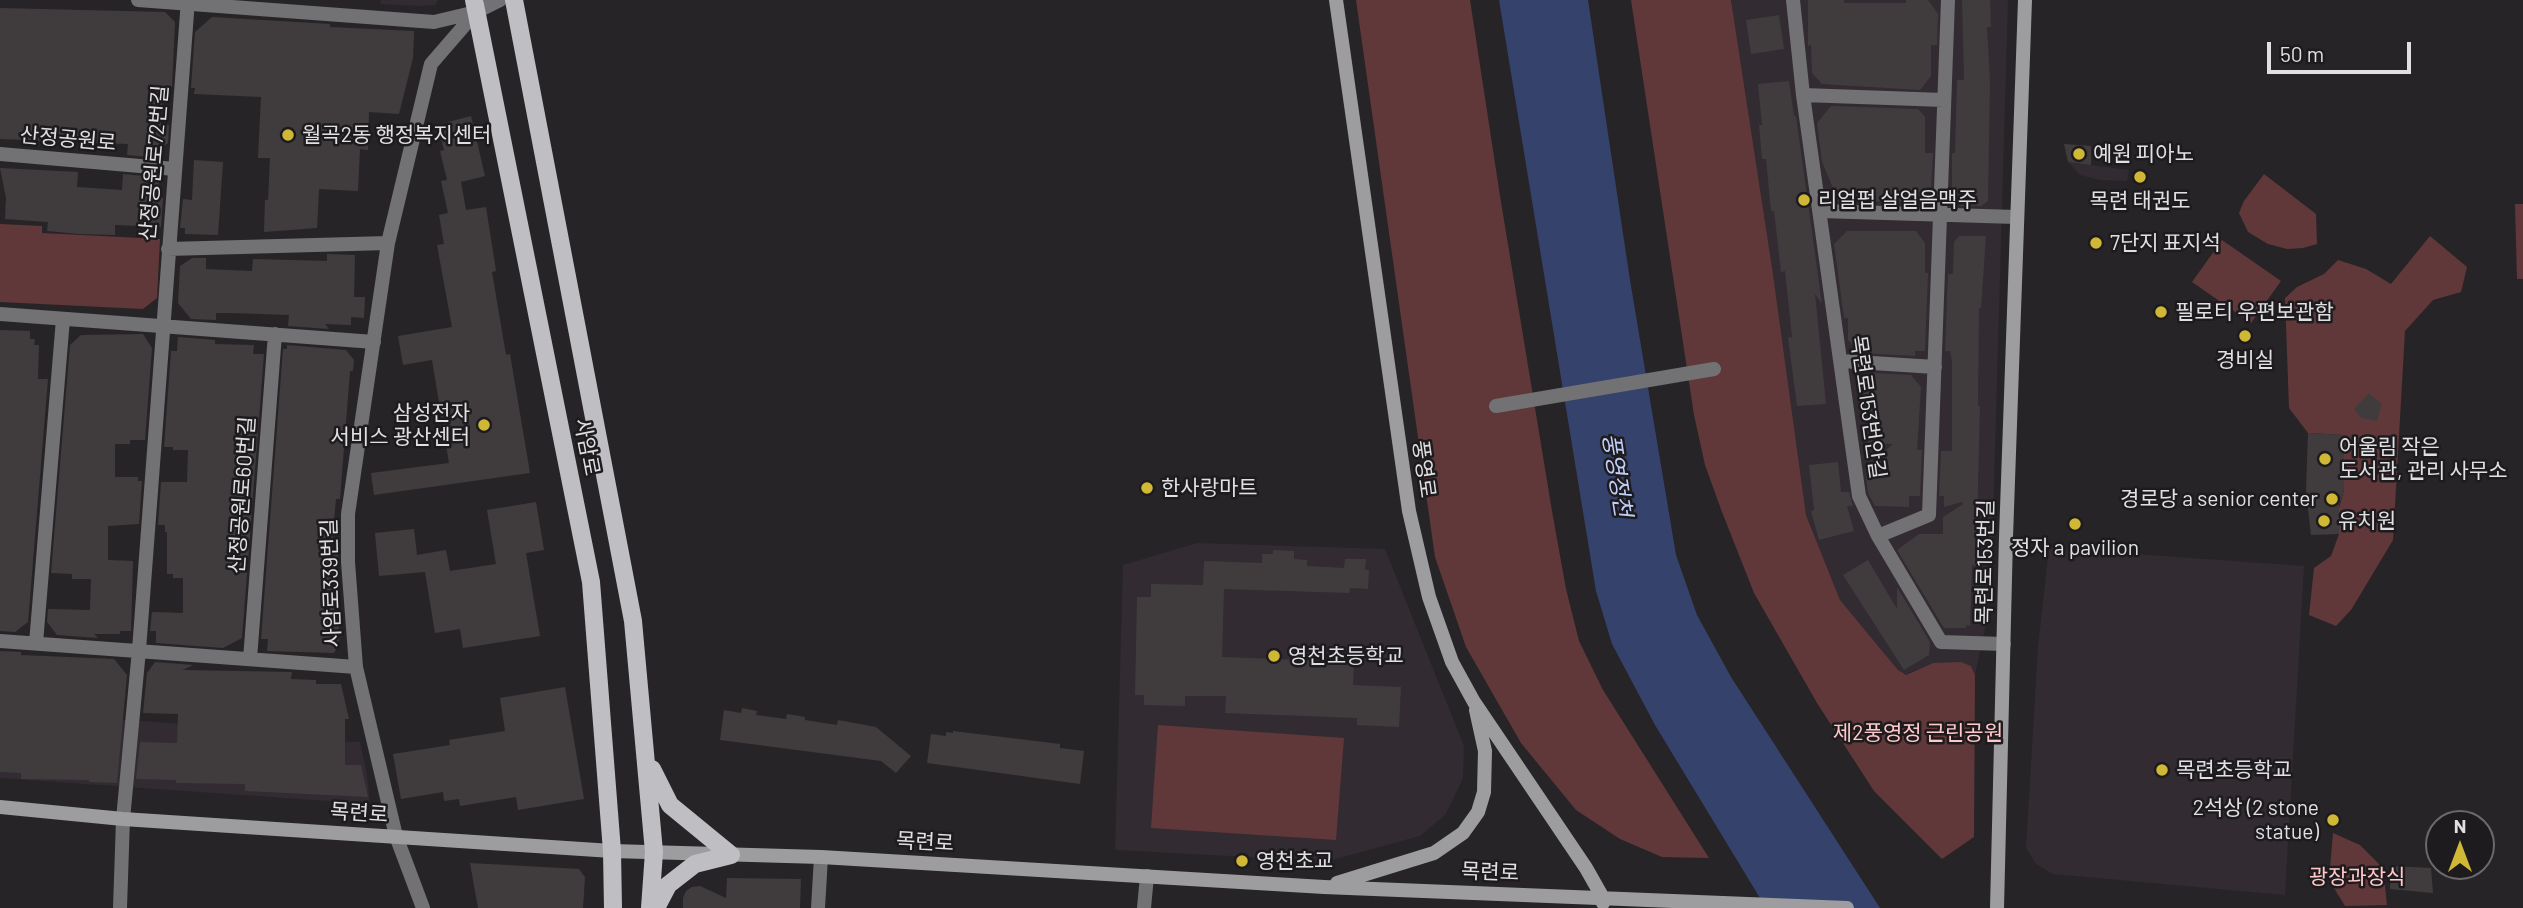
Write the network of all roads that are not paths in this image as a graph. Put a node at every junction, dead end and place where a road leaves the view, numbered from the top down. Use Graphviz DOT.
graph roads {
  1 [pos="138,0"];
  2 [pos="500,0"];
  3 [pos="514,0"];
  4 [pos="1336,0"];
  5 [pos="1793,0"];
  6 [pos="1948,0"];
  7 [pos="2025,0"];
  8 [pos="188,2"];
  9 [pos="300,6"];
  10 [pos="475,6"];
  11 [pos="1803,95"];
  12 [pos="1944,100"];
  13 [pos="0,154"];
  14 [pos="175,169"];
  15 [pos="1820,211"];
  16 [pos="1941,214"];
  17 [pos="2016,217"];
  18 [pos="388,243"];
  19 [pos="168,249"];
  20 [pos="0,314"];
  21 [pos="63,319"];
  22 [pos="163,326"];
  23 [pos="275,334"];
  24 [pos="374,342"];
  25 [pos="1841,361"];
  26 [pos="1935,367"];
  27 [pos="1714,369"];
  28 [pos="1496,405"];
  29 [pos="1878,536"];
  30 [pos="0,641"];
  31 [pos="36,643"];
  32 [pos="2004,644"];
  33 [pos="139,650"];
  34 [pos="250,659"];
  35 [pos="356,667"];
  36 [pos="1474,702"];
  37 [pos="645,752"];
  38 [pos="0,807"];
  39 [pos="123,819"];
  40 [pos="396,836"];
  41 [pos="612,852"];
  42 [pos="654,852"];
  43 [pos="731,855"];
  44 [pos="821,857"];
  45 [pos="1147,876"];
  46 [pos="1324,887"];
  47 [pos="1552,902"];
  48 [pos="1603,903"];
  49 [pos="1700,905"];
  50 [pos="120,908"];
  51 [pos="423,908"];
  52 [pos="613,908"];
  53 [pos="650,908"];
  54 [pos="656,908"];
  55 [pos="818,908"];
  56 [pos="1144,908"];
  57 [pos="1847,908"];
  58 [pos="1997,908"];
  1 -- 8 [label="street"];
  2 -- 10 [label="street"];
  3 -- 37 [label="main road, 사암로"];
  4 -- 36 [label="main road, 풍영로"];
  5 -- 11 [label="street, 목련로153번안길"];
  6 -- 12 [label="street"];
  7 -- 17 [label="main road, 목련로153번길"];
  8 -- 9 [label="street"];
  8 -- 14 [label="street, 산정공원로72번길"];
  9 -- 10 [label="street"];
  10 -- 18 [label="street, 사암로339번길"];
  10 -- 41 [label="main road, 사암로"];
  11 -- 12 [label="street"];
  11 -- 15 [label="street, 목련로153번안길"];
  12 -- 16 [label="street"];
  13 -- 14 [label="street, 산정공원로"];
  14 -- 19 [label="street, 산정공원로72번길"];
  15 -- 16 [label="street"];
  15 -- 25 [label="street, 목련로153번안길"];
  16 -- 17 [label="street"];
  16 -- 26 [label="street"];
  17 -- 32 [label="main road, 목련로153번길"];
  18 -- 19 [label="street"];
  18 -- 24 [label="street, 사암로339번길"];
  19 -- 22 [label="street, 산정공원로72번길"];
  20 -- 21 [label="street"];
  21 -- 22 [label="street"];
  21 -- 31 [label="street"];
  22 -- 23 [label="street"];
  22 -- 33 [label="street"];
  23 -- 24 [label="street"];
  23 -- 34 [label="street, 산정공원로60번길"];
  24 -- 35 [label="street, 사암로339번길"];
  25 -- 26 [label="street"];
  25 -- 29 [label="street, 목련로153번안길"];
  26 -- 29 [label="street"];
  27 -- 28 [label="street"];
  29 -- 32 [label="street, 목련로153번안길"];
  30 -- 31 [label="street"];
  31 -- 33 [label="street"];
  32 -- 58 [label="main road, 목련로153번길"];
  33 -- 34 [label="street"];
  33 -- 39 [label="street"];
  34 -- 35 [label="street"];
  35 -- 40 [label="street, 사암로339번길"];
  36 -- 46 [label="main road"];
  36 -- 48 [label="main road, 풍영로"];
  37 -- 42 [label="main road, 사암로"];
  37 -- 43 [label="main road"];
  38 -- 39 [label="main road, 목련로"];
  39 -- 40 [label="main road, 목련로"];
  39 -- 50 [label="street"];
  40 -- 41 [label="main road, 목련로"];
  40 -- 51 [label="street, 사암로339번길"];
  41 -- 42 [label="main road, 목련로"];
  41 -- 52 [label="main road, 사암로"];
  42 -- 43 [label="main road, 목련로"];
  42 -- 53 [label="main road, 사암로"];
  43 -- 44 [label="main road, 목련로"];
  43 -- 54 [label="main road"];
  44 -- 45 [label="main road, 목련로"];
  44 -- 55 [label="street"];
  45 -- 46 [label="main road, 목련로"];
  45 -- 56 [label="street"];
  46 -- 47 [label="main road, 목련로"];
  47 -- 48 [label="main road, 목련로"];
  48 -- 49 [label="main road, 목련로"];
  49 -- 57 [label="main road, 목련로"];
}
